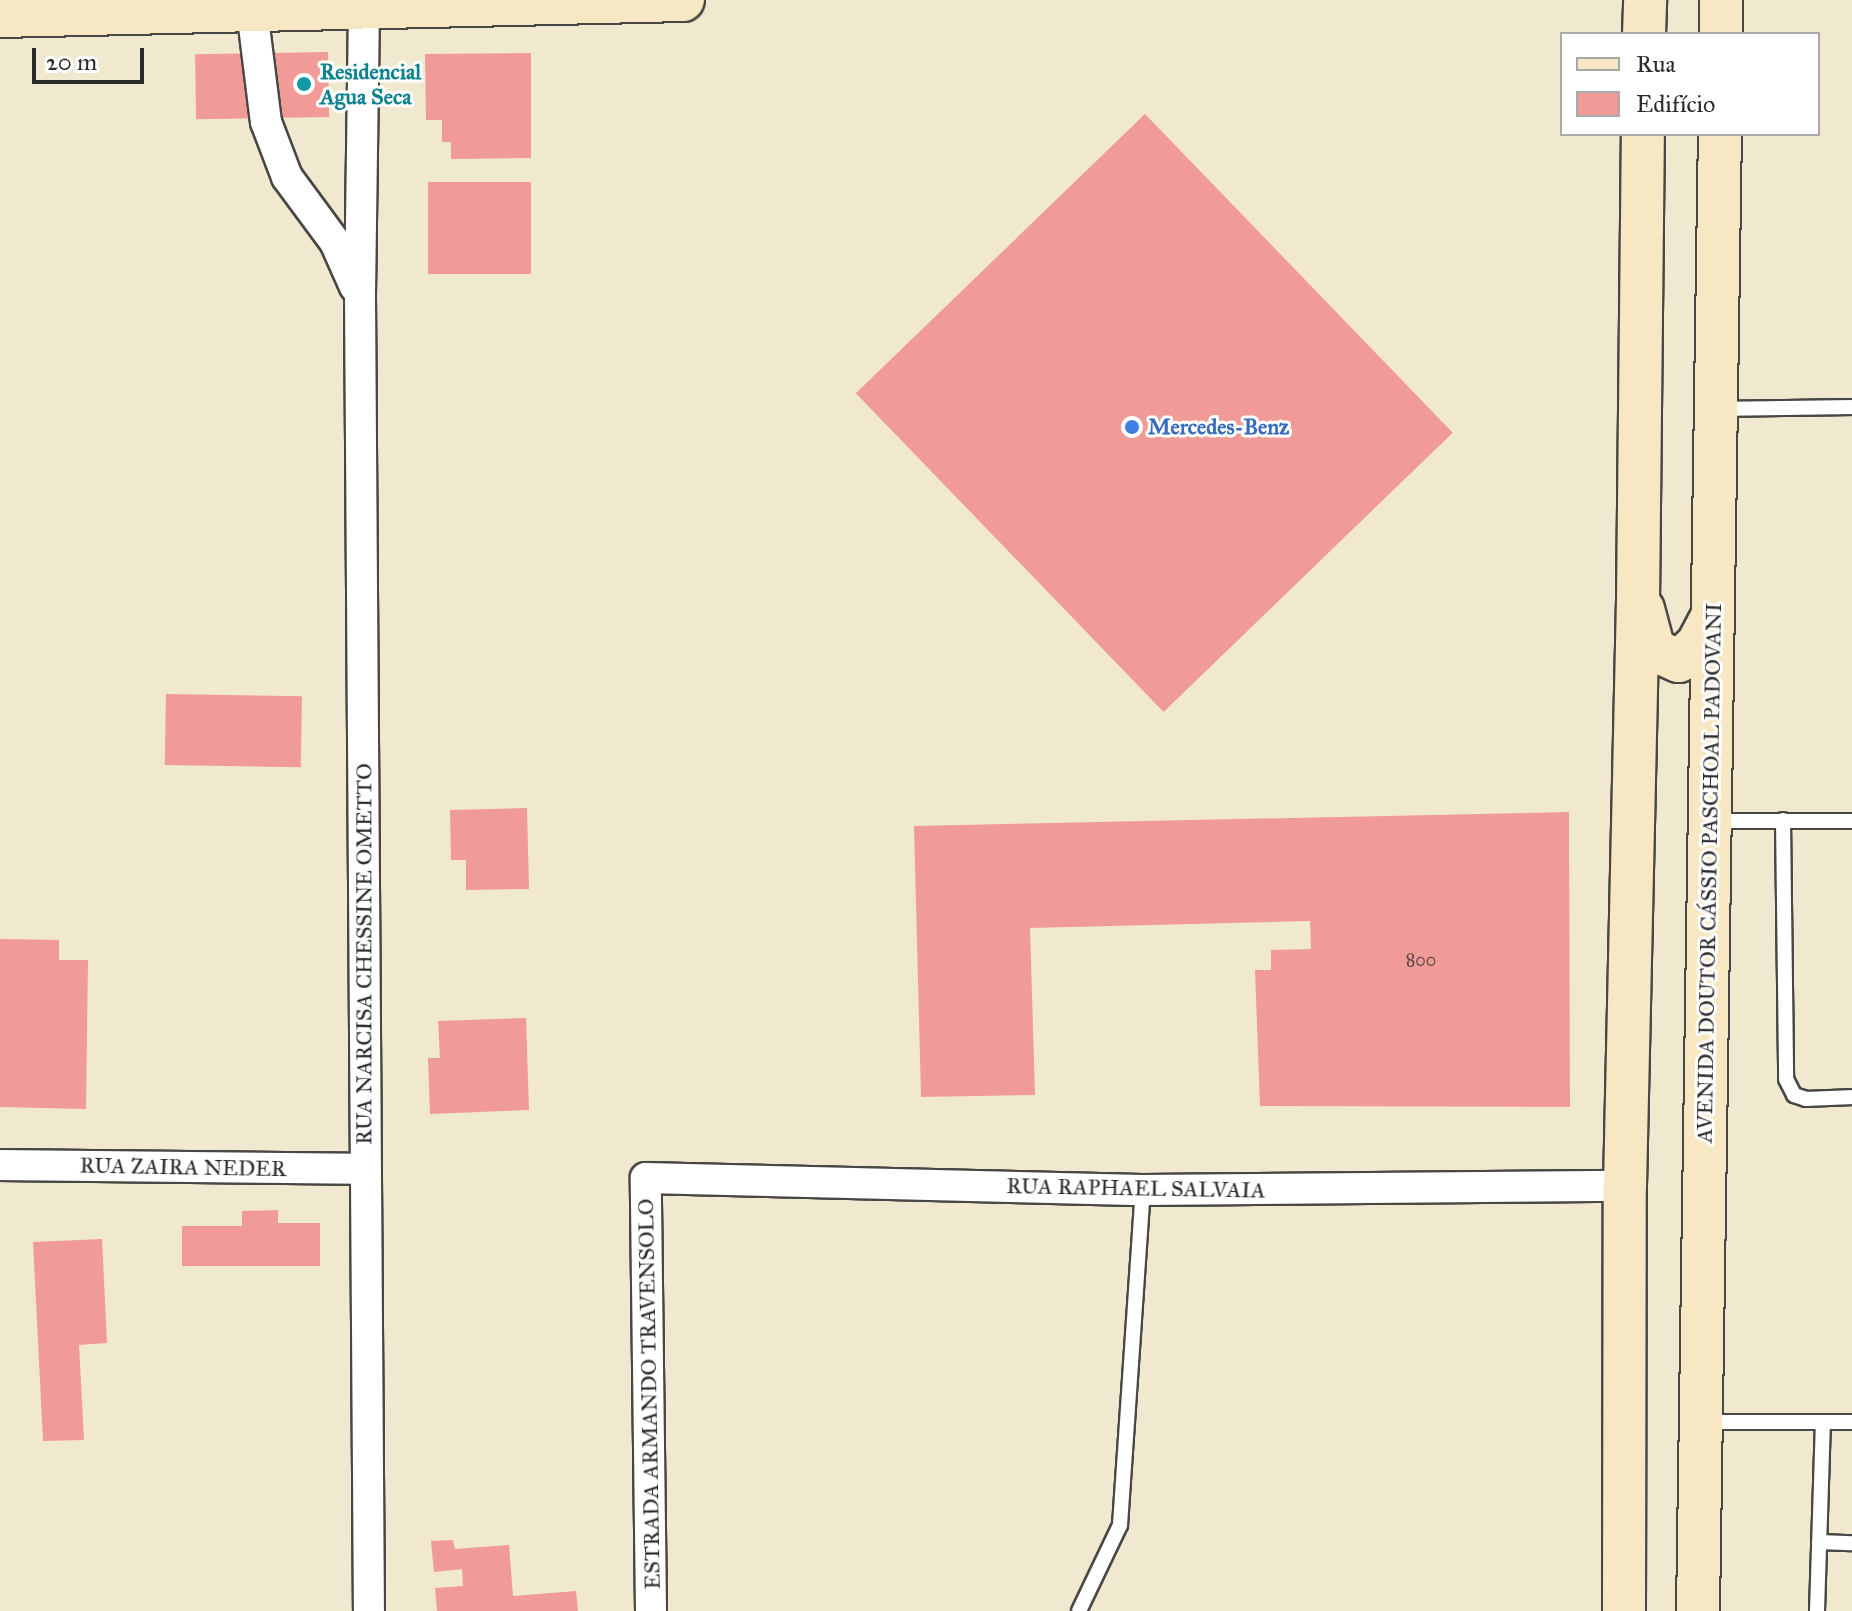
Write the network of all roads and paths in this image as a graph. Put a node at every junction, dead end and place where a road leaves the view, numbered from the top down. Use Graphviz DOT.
graph roads {
  1 [pos="679,0"];
  2 [pos="1721,0"];
  3 [pos="364,8"];
  4 [pos="252,10"];
  5 [pos="0,16"];
  6 [pos="1721,32"];
  7 [pos="1643,136"];
  8 [pos="1720,136"];
  9 [pos="360,297"];
  10 [pos="1852,407"];
  11 [pos="1716,409"];
  12 [pos="1638,601"];
  13 [pos="1713,615"];
  14 [pos="1783,820"];
  15 [pos="1708,821"];
  16 [pos="1852,821"];
  17 [pos="1852,1097"];
  18 [pos="0,1165"];
  19 [pos="365,1169"];
  20 [pos="646,1178"];
  21 [pos="1625,1186"];
  22 [pos="1143,1190"];
  23 [pos="1703,1422"];
  24 [pos="1852,1422"];
  25 [pos="1823,1424"];
  26 [pos="1819,1542"];
  27 [pos="1852,1543"];
  28 [pos="369,1611"];
  29 [pos="651,1611"];
  30 [pos="1079,1611"];
  31 [pos="1624,1611"];
  32 [pos="1698,1611"];
  33 [pos="1817,1611"];
  1 -- 3 [label="main road"];
  2 -- 6 [label="main road"];
  3 -- 4 [label="main road"];
  3 -- 9 [label="street, RUA NARCISA CHESSINE OMETTO"];
  4 -- 5 [label="main road"];
  4 -- 9 [label="street, RUA NARCISA CHESSINE OMETTO"];
  7 -- 12 [label="main road"];
  8 -- 11 [label="main road, AVENIDA DOUTOR CÁSSIO PASCHOAL PADOVANI"];
  9 -- 19 [label="street, RUA NARCISA CHESSINE OMETTO"];
  10 -- 11 [label="lane"];
  11 -- 13 [label="main road, AVENIDA DOUTOR CÁSSIO PASCHOAL PADOVANI"];
  12 -- 13 [label="main road"];
  12 -- 21 [label="main road"];
  13 -- 15 [label="main road, AVENIDA DOUTOR CÁSSIO PASCHOAL PADOVANI"];
  14 -- 15 [label="lane"];
  14 -- 16 [label="lane"];
  14 -- 17 [label="lane"];
  15 -- 23 [label="main road, AVENIDA DOUTOR CÁSSIO PASCHOAL PADOVANI"];
  18 -- 19 [label="street, RUA ZAIRA NEDER"];
  19 -- 28 [label="street, RUA NARCISA CHESSINE OMETTO"];
  20 -- 22 [label="street, RUA RAPHAEL SALVAIA"];
  20 -- 29 [label="street, ESTRADA ARMANDO TRAVENSOLO"];
  21 -- 22 [label="street, RUA RAPHAEL SALVAIA"];
  21 -- 31 [label="main road"];
  22 -- 30 [label="lane"];
  23 -- 25 [label="lane"];
  23 -- 32 [label="main road, AVENIDA DOUTOR CÁSSIO PASCHOAL PADOVANI"];
  24 -- 25 [label="lane"];
  25 -- 26 [label="lane"];
  26 -- 27 [label="lane"];
  26 -- 33 [label="lane"];
}
